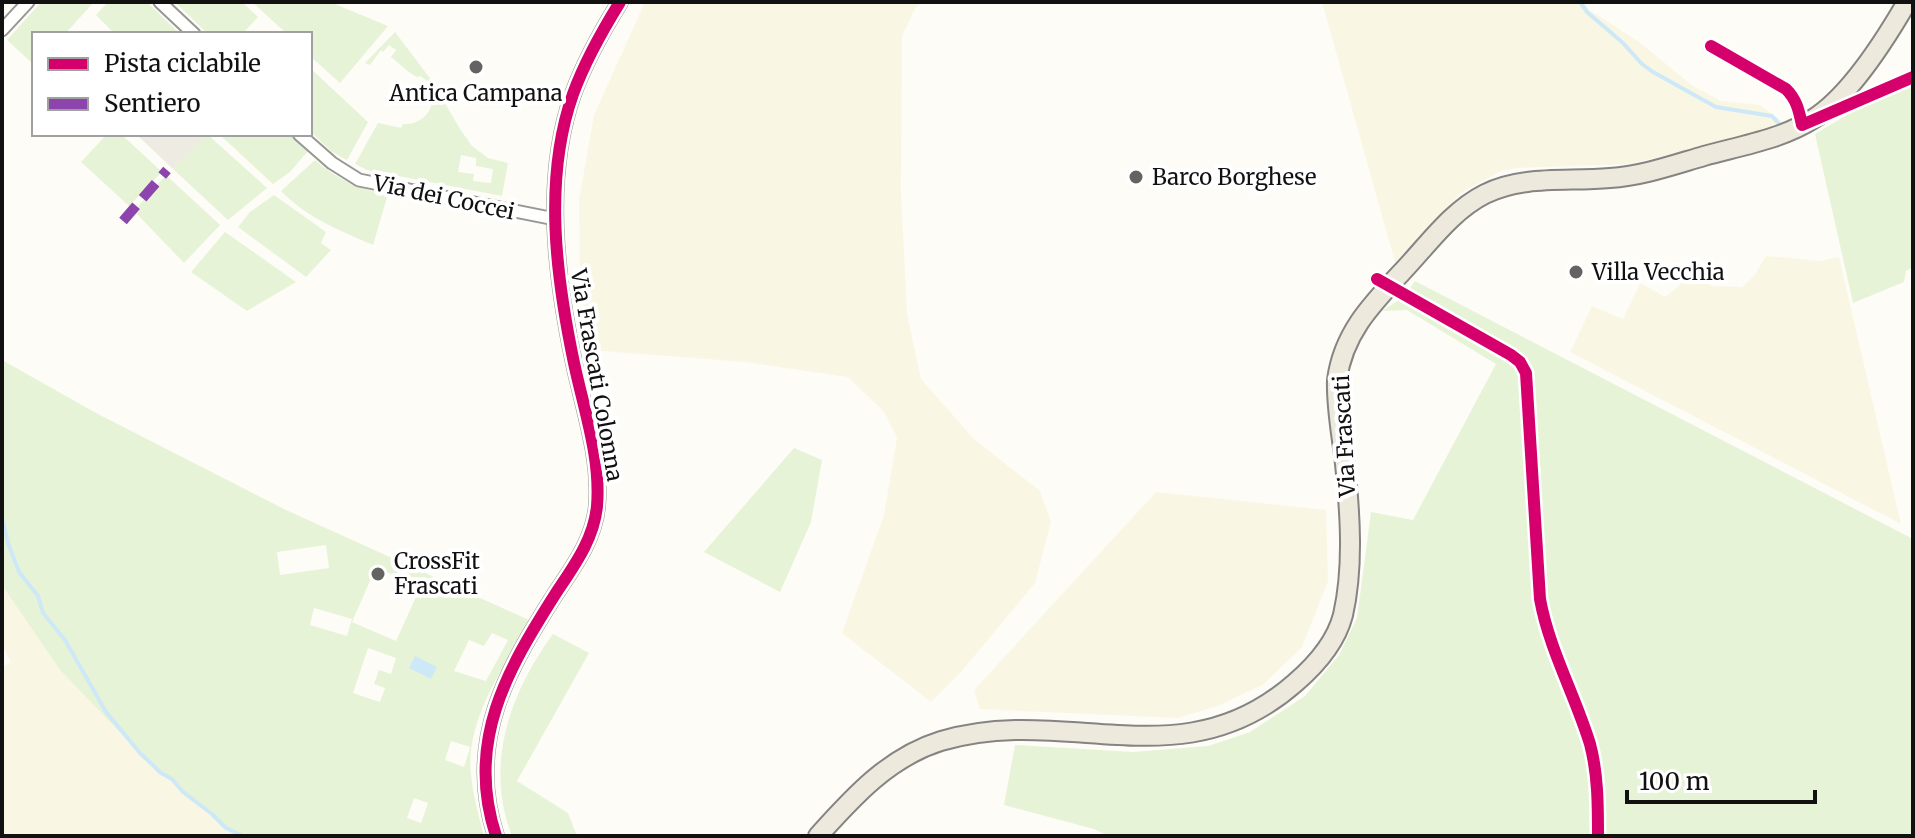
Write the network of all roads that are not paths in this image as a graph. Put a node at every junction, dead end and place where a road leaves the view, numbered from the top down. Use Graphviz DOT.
graph roads {
  1 [pos="28,2"];
  2 [pos="160,2"];
  3 [pos="620,2"];
  4 [pos="1907,2"];
  5 [pos="2,30"];
  6 [pos="192,32"];
  7 [pos="1711,46"];
  8 [pos="1913,77"];
  9 [pos="1802,125"];
  10 [pos="301,136"];
  11 [pos="555,219"];
  12 [pos="1383,282"];
  13 [pos="496,836"];
  14 [pos="818,836"];
  15 [pos="1598,836"];
  1 -- 5 [label="street"];
  2 -- 6 [label="street"];
  3 -- 11 [label="street, Via Frascati Colonna"];
  4 -- 9 [label="main road, Via Frascati"];
  7 -- 9 [label="street"];
  8 -- 9 [label="street"];
  9 -- 12 [label="main road, Via Frascati"];
  10 -- 11 [label="street, Via dei Coccei"];
  11 -- 13 [label="street, Via Frascati Colonna"];
  12 -- 14 [label="main road, Via Frascati"];
  12 -- 15 [label="street"];
}
